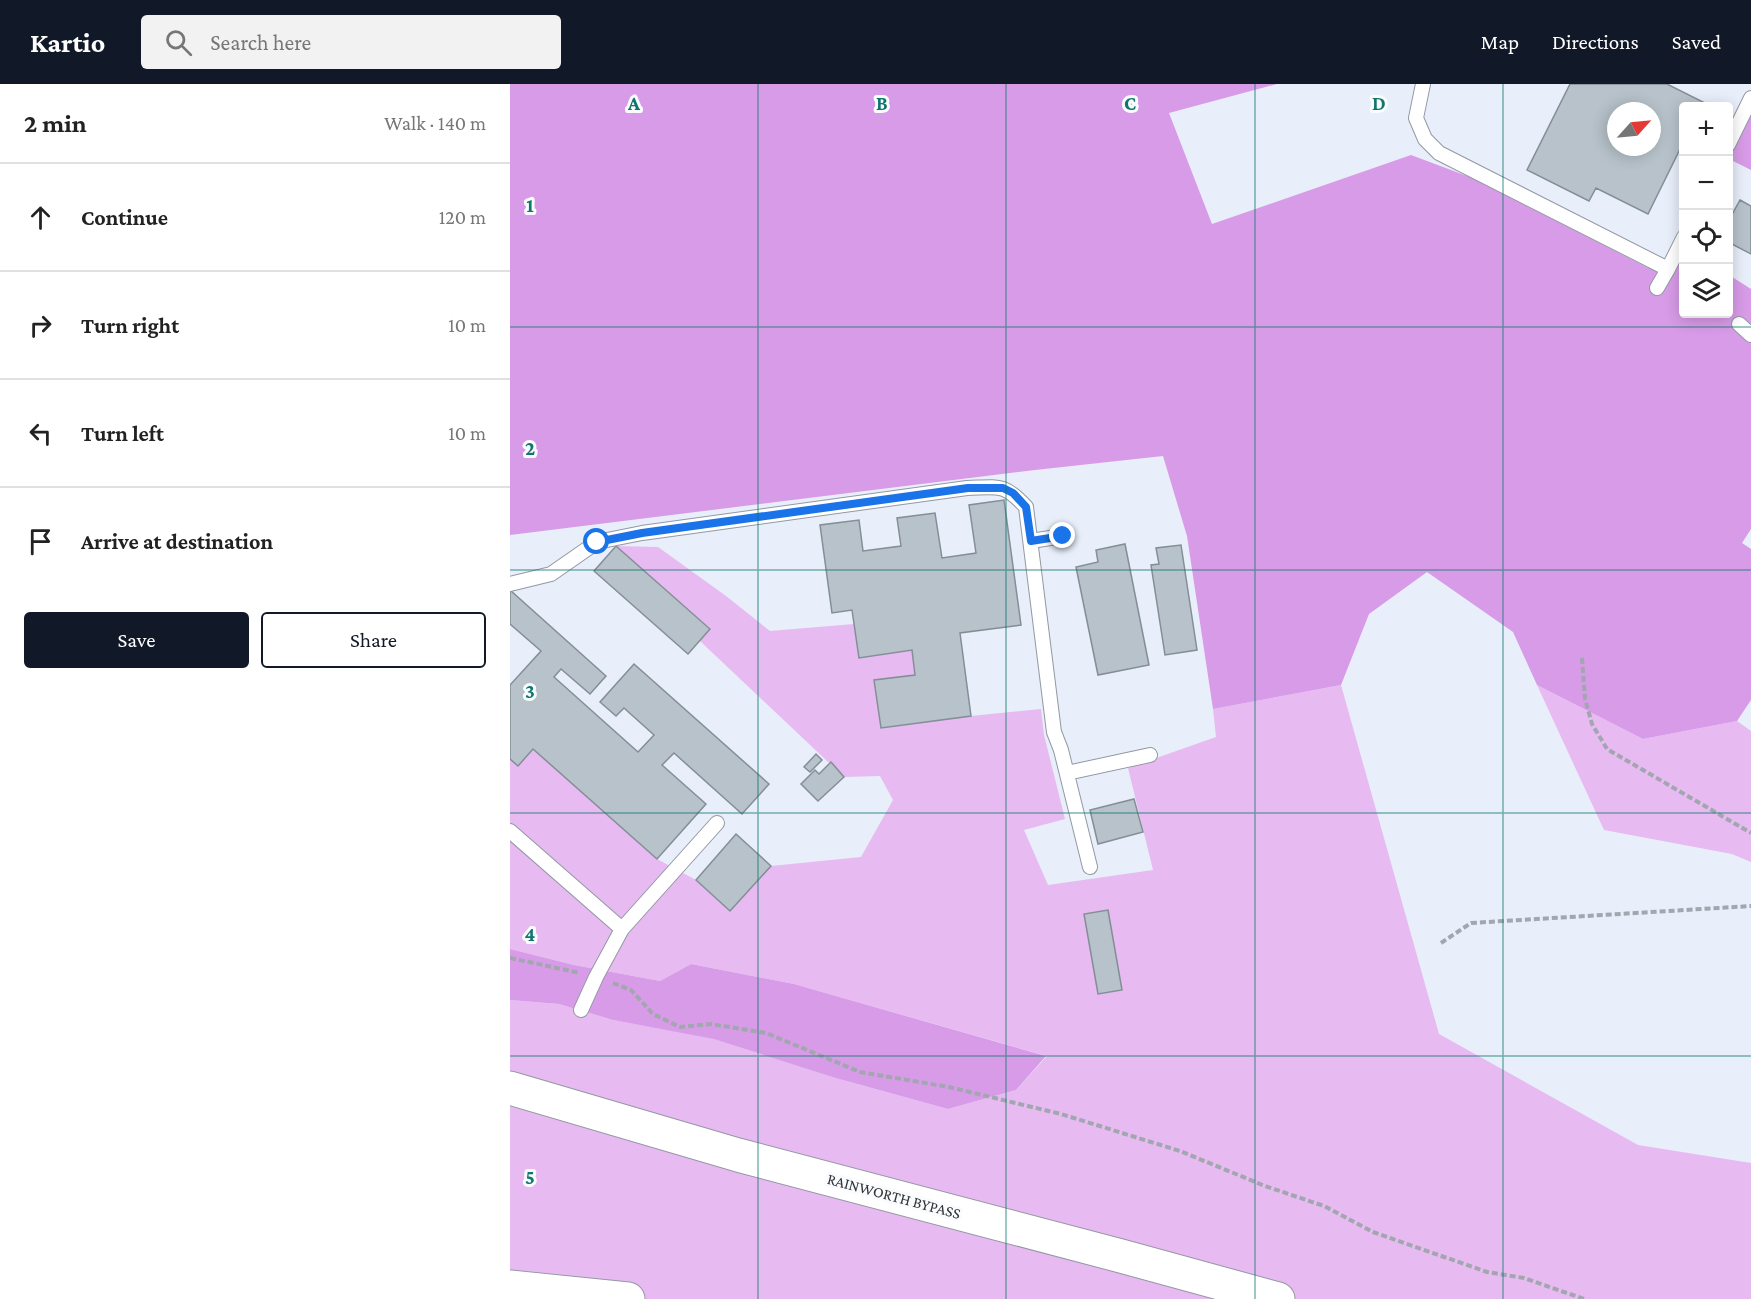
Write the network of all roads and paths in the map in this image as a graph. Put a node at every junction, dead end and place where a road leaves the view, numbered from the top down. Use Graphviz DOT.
graph roads {
  1 [pos="1423,84"];
  2 [pos="1751,98"];
  3 [pos="1733,135"];
  4 [pos="1679,245"];
  5 [pos="1668,268"];
  6 [pos="1657,288"];
  7 [pos="1739,324"];
  8 [pos="1751,335"];
  9 [pos="1063,536"];
  10 [pos="1031,541"];
  11 [pos="510,584"];
  12 [pos="1582,658"];
  13 [pos="1149,755"];
  14 [pos="1067,773"];
  15 [pos="717,824"];
  16 [pos="510,831"];
  17 [pos="1751,833"];
  18 [pos="1090,867"];
  19 [pos="1751,906"];
  20 [pos="622,929"];
  21 [pos="1441,943"];
  22 [pos="510,958"];
  23 [pos="596,977"];
  24 [pos="581,1010"];
  25 [pos="510,1088"];
  26 [pos="510,1287"];
  27 [pos="628,1299"];
  28 [pos="1278,1299"];
  29 [pos="1584,1299"];
  1 -- 5 [label="lane"];
  2 -- 3 [label="lane"];
  4 -- 5 [label="lane"];
  5 -- 6 [label="lane"];
  7 -- 8 [label="lane"];
  9 -- 10 [label="lane"];
  10 -- 11 [label="lane"];
  10 -- 14 [label="lane"];
  12 -- 17 [label="path"];
  13 -- 14 [label="lane"];
  14 -- 18 [label="lane"];
  15 -- 20 [label="lane"];
  16 -- 20 [label="lane"];
  19 -- 21 [label="path"];
  20 -- 23 [label="lane"];
  22 -- 23 [label="path"];
  23 -- 24 [label="lane"];
  23 -- 29 [label="path"];
  25 -- 28 [label="highway, RAINWORTH BYPASS"];
  26 -- 27 [label="highway"];
}
